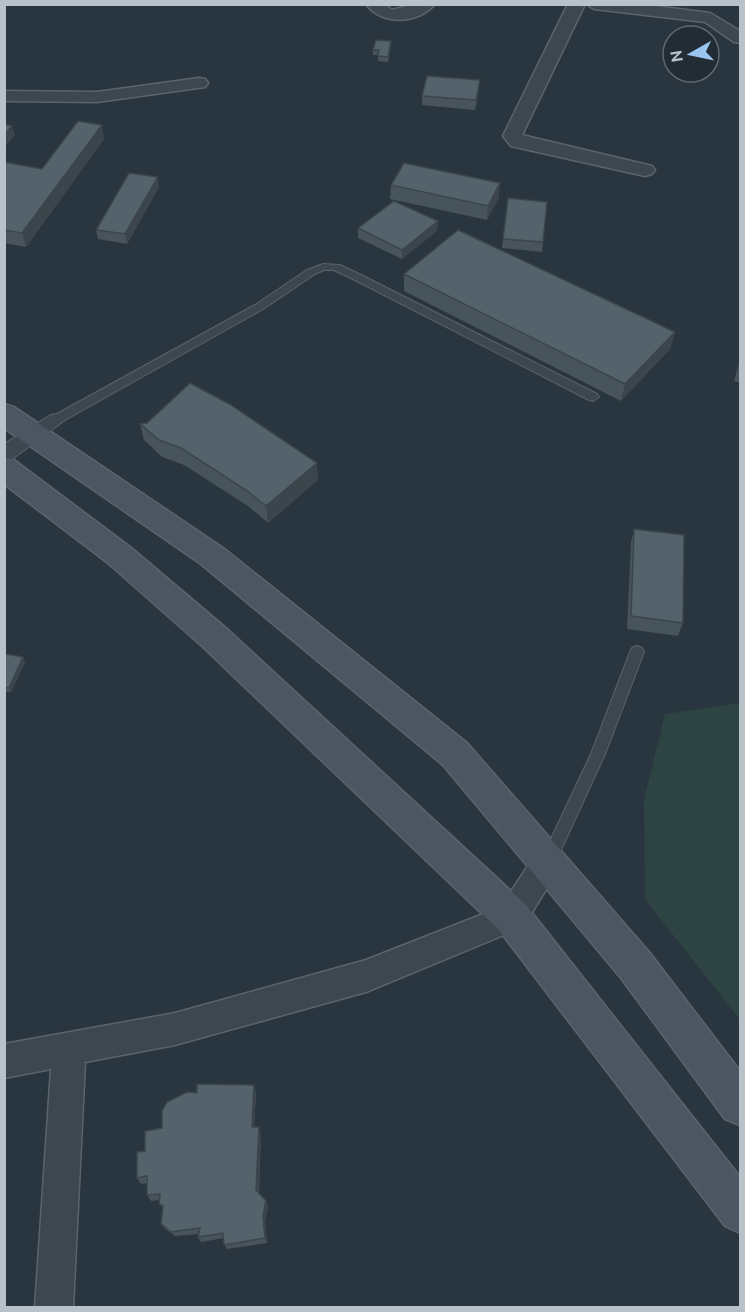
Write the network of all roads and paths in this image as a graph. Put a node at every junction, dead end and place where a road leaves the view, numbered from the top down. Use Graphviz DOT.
graph roads {
  1 [pos="374,4"];
  2 [pos="426,4"];
  3 [pos="577,4"];
  4 [pos="594,4"];
  5 [pos="692,4"];
  6 [pos="710,18"];
  7 [pos="741,38"];
  8 [pos="199,83"];
  9 [pos="4,96"];
  10 [pos="645,170"];
  11 [pos="593,397"];
  12 [pos="27,431"];
  13 [pos="4,461"];
  14 [pos="4,468"];
  15 [pos="637,652"];
  16 [pos="548,862"];
  17 [pos="512,917"];
  18 [pos="69,1049"];
  19 [pos="4,1061"];
  20 [pos="741,1104"];
  21 [pos="741,1211"];
  22 [pos="54,1308"];
  1 -- 2 [label="street"];
  3 -- 10 [label="street"];
  4 -- 6 [label="street"];
  5 -- 6 [label="street"];
  6 -- 7 [label="street"];
  8 -- 9 [label="street"];
  11 -- 12 [label="lane"];
  12 -- 13 [label="lane"];
  12 -- 16 [label="main road"];
  14 -- 17 [label="main road"];
  15 -- 16 [label="lane"];
  16 -- 17 [label="street"];
  16 -- 20 [label="main road"];
  17 -- 18 [label="street"];
  17 -- 21 [label="main road"];
  18 -- 19 [label="street"];
  18 -- 22 [label="street"];
}
